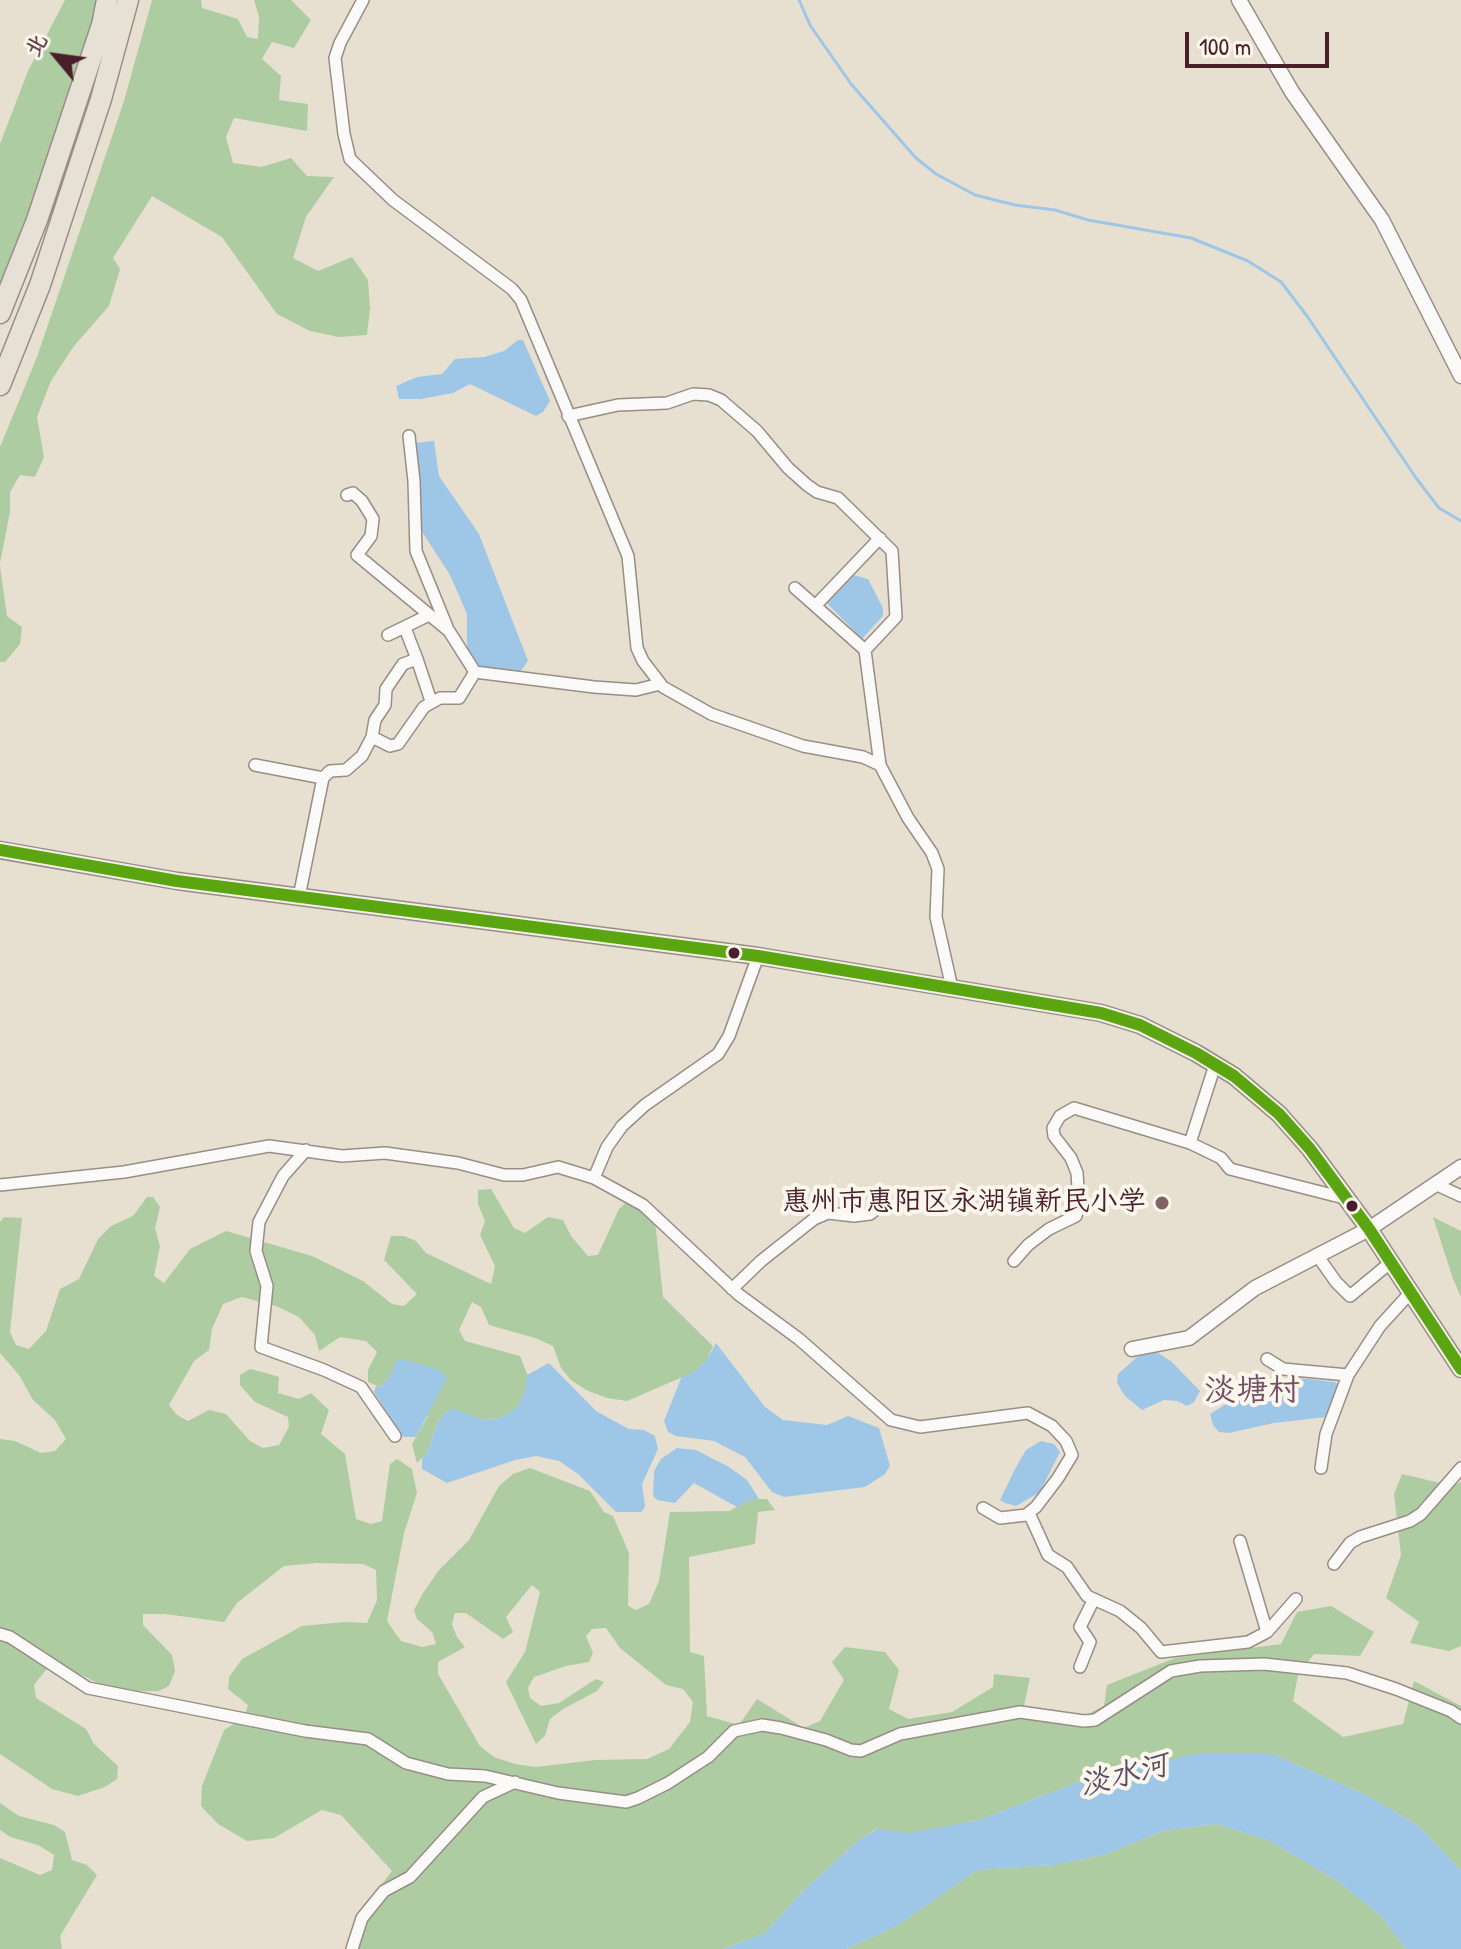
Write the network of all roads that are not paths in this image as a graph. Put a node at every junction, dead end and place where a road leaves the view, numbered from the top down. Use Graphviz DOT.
graph roads {
  1 [pos="107,0"];
  2 [pos="128,0"];
  3 [pos="363,0"];
  4 [pos="1239,0"];
  5 [pos="0,313"];
  6 [pos="1461,376"];
  7 [pos="0,385"];
  8 [pos="568,416"];
  9 [pos="409,436"];
  10 [pos="347,495"];
  11 [pos="880,538"];
  12 [pos="795,588"];
  13 [pos="816,605"];
  14 [pos="429,615"];
  15 [pos="405,628"];
  16 [pos="449,631"];
  17 [pos="388,635"];
  18 [pos="865,650"];
  19 [pos="417,659"];
  20 [pos="475,672"];
  21 [pos="660,684"];
  22 [pos="431,701"];
  23 [pos="372,737"];
  24 [pos="255,765"];
  25 [pos="880,765"];
  26 [pos="323,778"];
  27 [pos="0,850"];
  28 [pos="299,897"];
  29 [pos="758,956"];
  30 [pos="952,988"];
  31 [pos="1215,1065"];
  32 [pos="1190,1143"];
  33 [pos="306,1150"];
  34 [pos="1461,1167"];
  35 [pos="594,1178"];
  36 [pos="1435,1184"];
  37 [pos="0,1185"];
  38 [pos="1461,1196"];
  39 [pos="1348,1199"];
  40 [pos="876,1209"];
  41 [pos="1369,1229"];
  42 [pos="1317,1255"];
  43 [pos="1014,1261"];
  44 [pos="1391,1262"];
  45 [pos="732,1289"];
  46 [pos="1411,1292"];
  47 [pos="1132,1349"];
  48 [pos="1267,1359"];
  49 [pos="1461,1369"];
  50 [pos="1348,1375"];
  51 [pos="395,1436"];
  52 [pos="1321,1468"];
  53 [pos="1461,1468"];
  54 [pos="983,1508"];
  55 [pos="1029,1513"];
  56 [pos="1240,1541"];
  57 [pos="1334,1564"];
  58 [pos="1094,1599"];
  59 [pos="1296,1599"];
  60 [pos="1267,1632"];
  61 [pos="0,1634"];
  62 [pos="1080,1667"];
  63 [pos="1461,1718"];
  64 [pos="515,1781"];
  65 [pos="352,1949"];
  1 -- 5 [label="highway"];
  2 -- 7 [label="highway"];
  3 -- 8 [label="street"];
  4 -- 6 [label="street"];
  8 -- 11 [label="street"];
  8 -- 21 [label="street"];
  9 -- 16 [label="street"];
  10 -- 14 [label="street"];
  11 -- 13 [label="street"];
  11 -- 18 [label="street"];
  12 -- 13 [label="street"];
  13 -- 18 [label="street"];
  14 -- 15 [label="street"];
  14 -- 16 [label="street"];
  15 -- 17 [label="street"];
  15 -- 19 [label="street"];
  16 -- 20 [label="street"];
  18 -- 25 [label="street"];
  19 -- 22 [label="street"];
  19 -- 23 [label="street"];
  20 -- 21 [label="street"];
  20 -- 22 [label="street"];
  21 -- 25 [label="street"];
  22 -- 23 [label="street"];
  23 -- 26 [label="street"];
  24 -- 26 [label="street"];
  25 -- 30 [label="street"];
  26 -- 28 [label="street"];
  27 -- 28 [label="main road"];
  28 -- 29 [label="main road"];
  29 -- 30 [label="main road"];
  29 -- 35 [label="street"];
  30 -- 31 [label="main road"];
  31 -- 32 [label="street"];
  31 -- 39 [label="main road"];
  32 -- 39 [label="street"];
  32 -- 43 [label="street"];
  33 -- 35 [label="street"];
  33 -- 37 [label="street"];
  33 -- 51 [label="street"];
  34 -- 36 [label="street"];
  35 -- 45 [label="street"];
  36 -- 38 [label="street"];
  36 -- 41 [label="street"];
  39 -- 41 [label="main road"];
  40 -- 45 [label="street"];
  41 -- 42 [label="street"];
  41 -- 44 [label="main road"];
  42 -- 44 [label="street"];
  42 -- 47 [label="street"];
  44 -- 46 [label="main road"];
  45 -- 55 [label="street"];
  46 -- 49 [label="main road"];
  46 -- 50 [label="street"];
  48 -- 50 [label="street"];
  50 -- 52 [label="street"];
  53 -- 57 [label="street"];
  54 -- 55 [label="street"];
  55 -- 58 [label="street"];
  56 -- 60 [label="street"];
  58 -- 60 [label="street"];
  58 -- 62 [label="street"];
  59 -- 60 [label="street"];
  61 -- 64 [label="street"];
  63 -- 64 [label="street"];
  64 -- 65 [label="street"];
}
